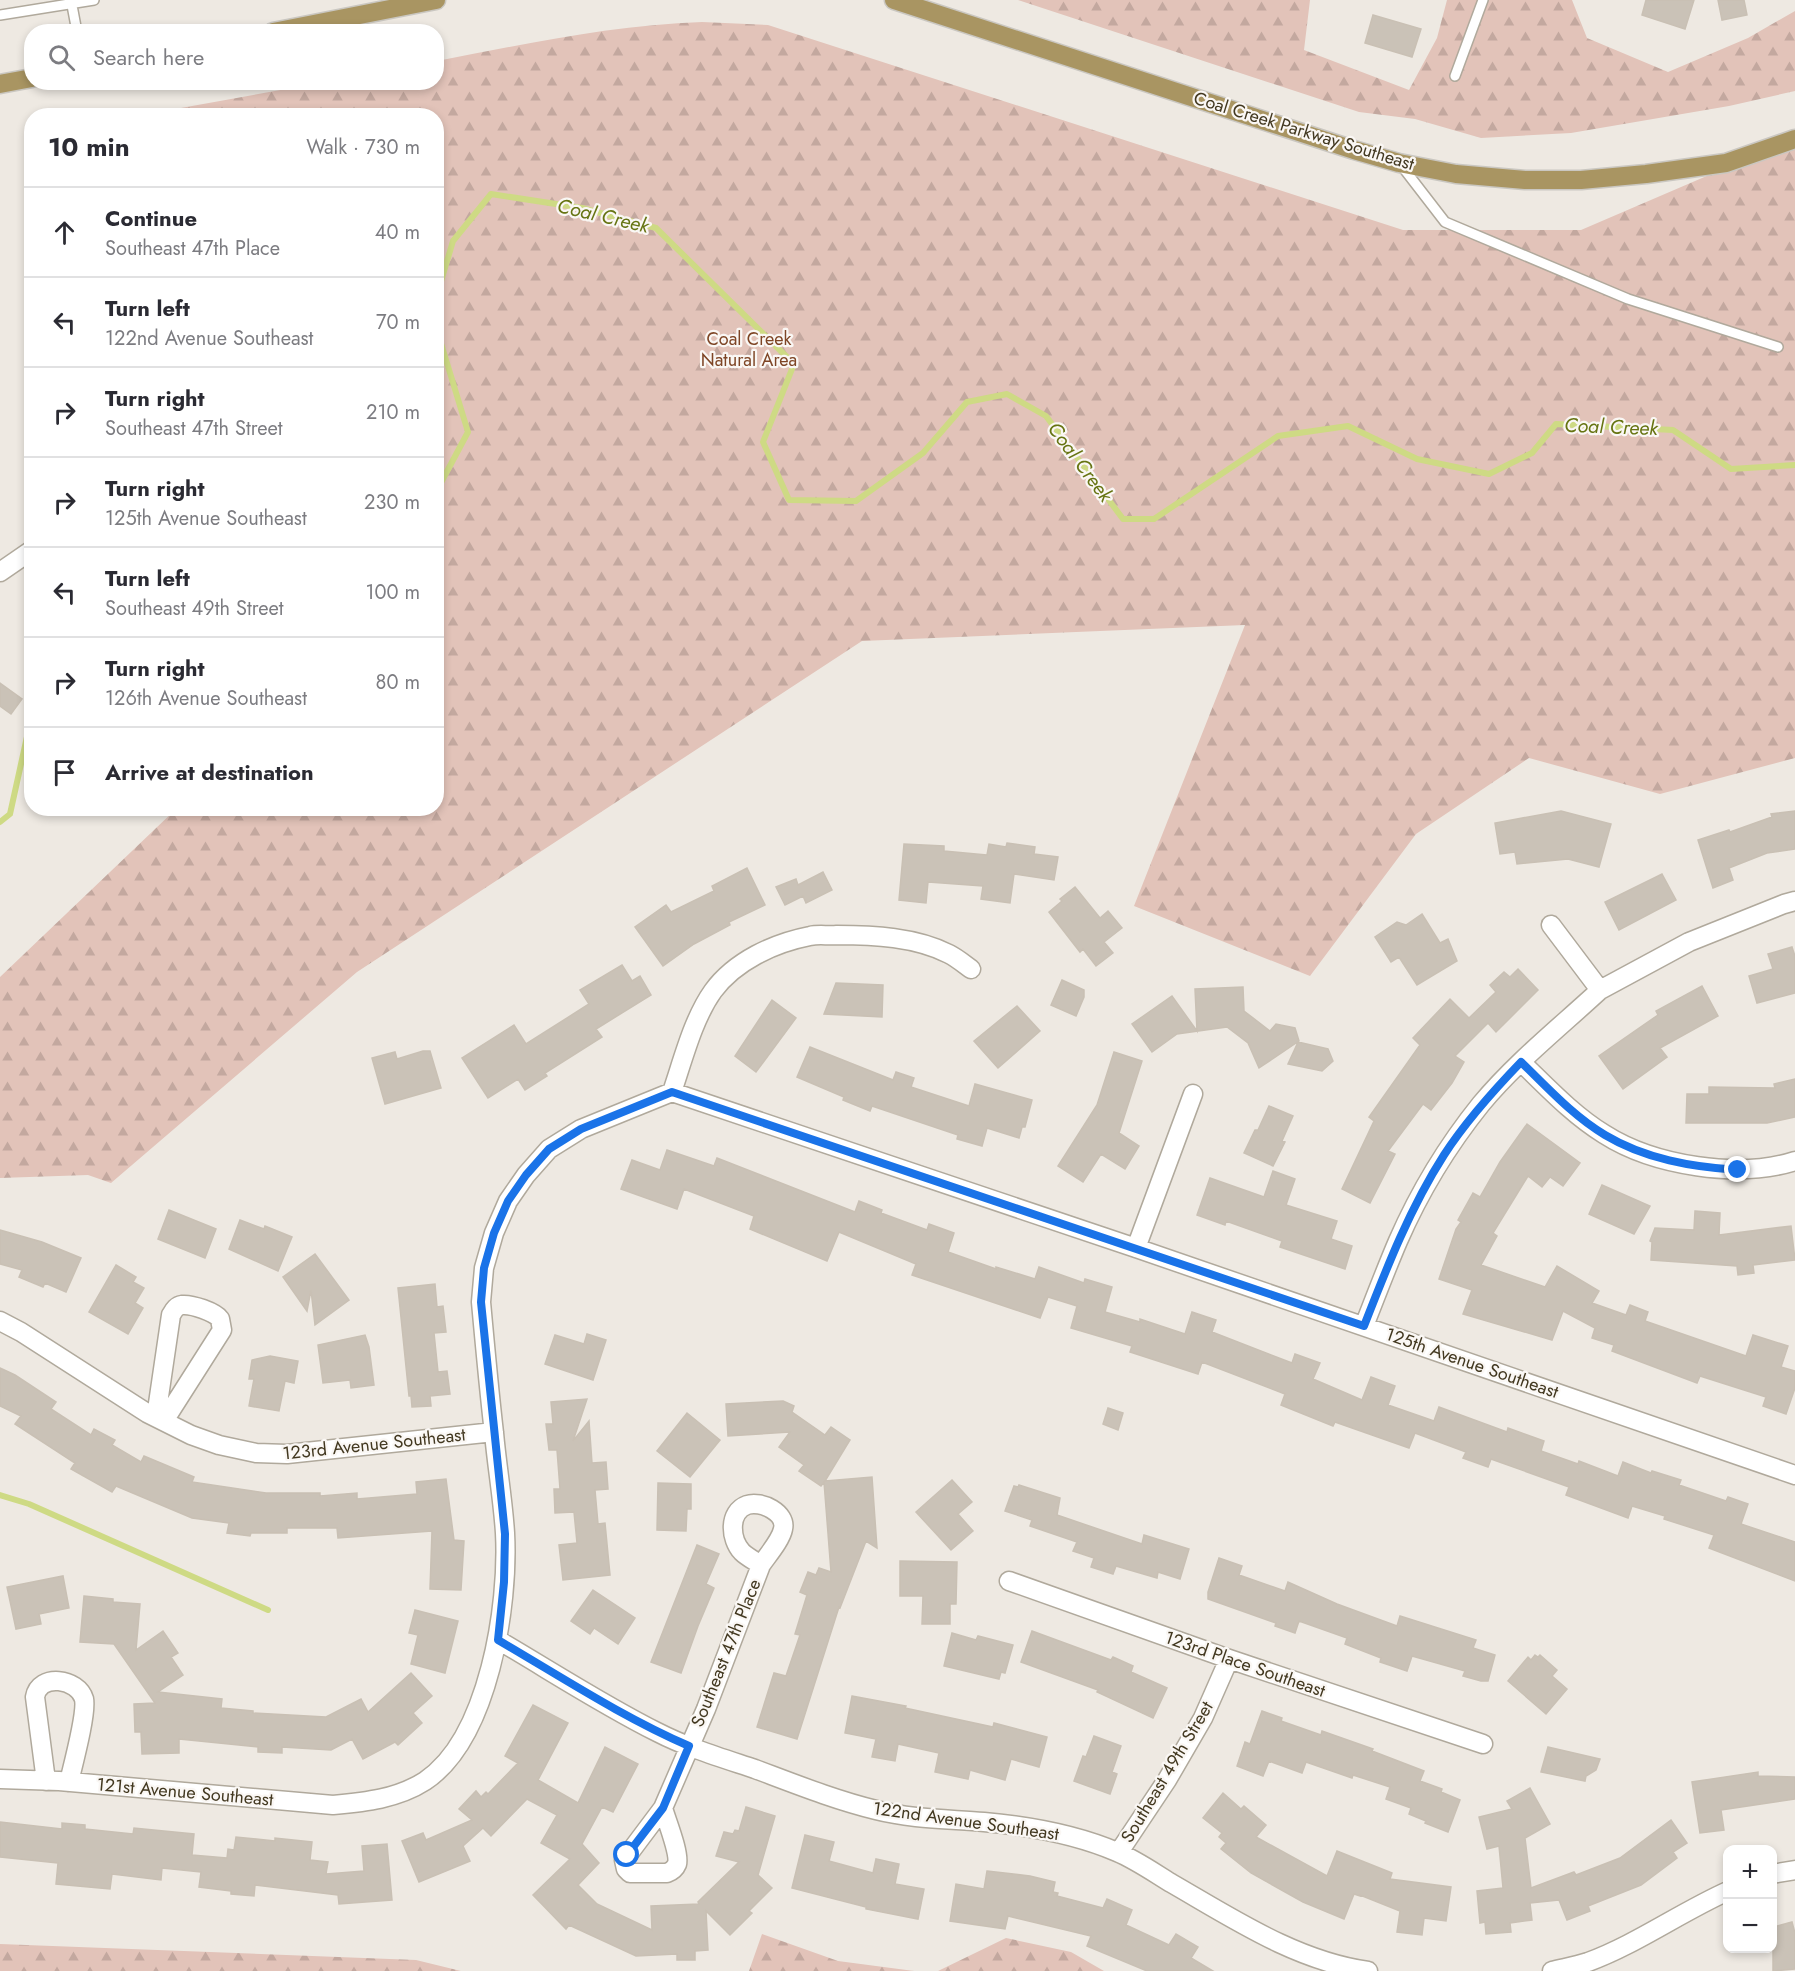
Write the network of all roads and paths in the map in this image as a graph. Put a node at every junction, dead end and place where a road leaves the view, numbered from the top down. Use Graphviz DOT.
graph roads {
  1 [pos="94,0"];
  2 [pos="436,0"];
  3 [pos="894,0"];
  4 [pos="1483,0"];
  5 [pos="71,2"];
  6 [pos="0,15"];
  7 [pos="75,24"];
  8 [pos="314,24"];
  9 [pos="1455,76"];
  10 [pos="24,80"];
  11 [pos="0,84"];
  12 [pos="1795,139"];
  13 [pos="1399,163"];
  14 [pos="1778,347"];
  15 [pos="24,556"];
  16 [pos="0,572"];
  17 [pos="1795,901"];
  18 [pos="1551,925"];
  19 [pos="971,969"];
  20 [pos="1600,990"];
  21 [pos="1521,1062"];
  22 [pos="672,1092"];
  23 [pos="1193,1094"];
  24 [pos="1795,1161"];
  25 [pos="1136,1248"];
  26 [pos="0,1321"];
  27 [pos="1364,1326"];
  28 [pos="160,1419"];
  29 [pos="494,1432"];
  30 [pos="1795,1474"];
  31 [pos="761,1565"];
  32 [pos="1009,1581"];
  33 [pos="498,1640"];
  34 [pos="1229,1659"];
  35 [pos="1483,1744"];
  36 [pos="689,1746"];
  37 [pos="0,1779"];
  38 [pos="46,1781"];
  39 [pos="69,1782"];
  40 [pos="663,1808"];
  41 [pos="1119,1852"];
  42 [pos="1723,1893"];
  43 [pos="1368,1971"];
  44 [pos="1552,1971"];
  1 -- 5 [label="lane"];
  2 -- 8 [label="main road"];
  3 -- 13 [label="main road, Coal Creek Parkway Southeast"];
  4 -- 9 [label="lane"];
  5 -- 6 [label="lane"];
  5 -- 7 [label="lane"];
  10 -- 11 [label="main road"];
  12 -- 13 [label="main road, Coal Creek Parkway Southeast"];
  13 -- 14 [label="lane"];
  15 -- 16 [label="street"];
  17 -- 20 [label="street"];
  18 -- 20 [label="street"];
  19 -- 22 [label="street"];
  20 -- 21 [label="street"];
  21 -- 24 [label="street"];
  21 -- 27 [label="street"];
  22 -- 25 [label="street, 125th Avenue Southeast"];
  22 -- 29 [label="street, 121st Avenue Southeast"];
  23 -- 25 [label="street"];
  25 -- 27 [label="street, 125th Avenue Southeast"];
  26 -- 28 [label="street, 123rd Avenue Southeast"];
  27 -- 30 [label="street, 125th Avenue Southeast"];
  28 -- 28 [label="street"];
  28 -- 29 [label="street, 123rd Avenue Southeast"];
  29 -- 33 [label="street, 121st Avenue Southeast"];
  31 -- 36 [label="street, Southeast 47th Place"];
  32 -- 34 [label="street, 123rd Place Southeast"];
  33 -- 36 [label="street, 122nd Avenue Southeast"];
  33 -- 39 [label="street, 121st Avenue Southeast"];
  34 -- 35 [label="street, 123rd Place Southeast"];
  34 -- 41 [label="street, Southeast 49th Street"];
  36 -- 40 [label="street, Southeast 47th Place"];
  36 -- 41 [label="street, 122nd Avenue Southeast"];
  37 -- 38 [label="street, 121st Avenue Southeast"];
  38 -- 39 [label="street, 121st Avenue Southeast"];
  38 -- 39 [label="street"];
  41 -- 43 [label="street, 122nd Avenue Southeast"];
  42 -- 44 [label="street"];
}
